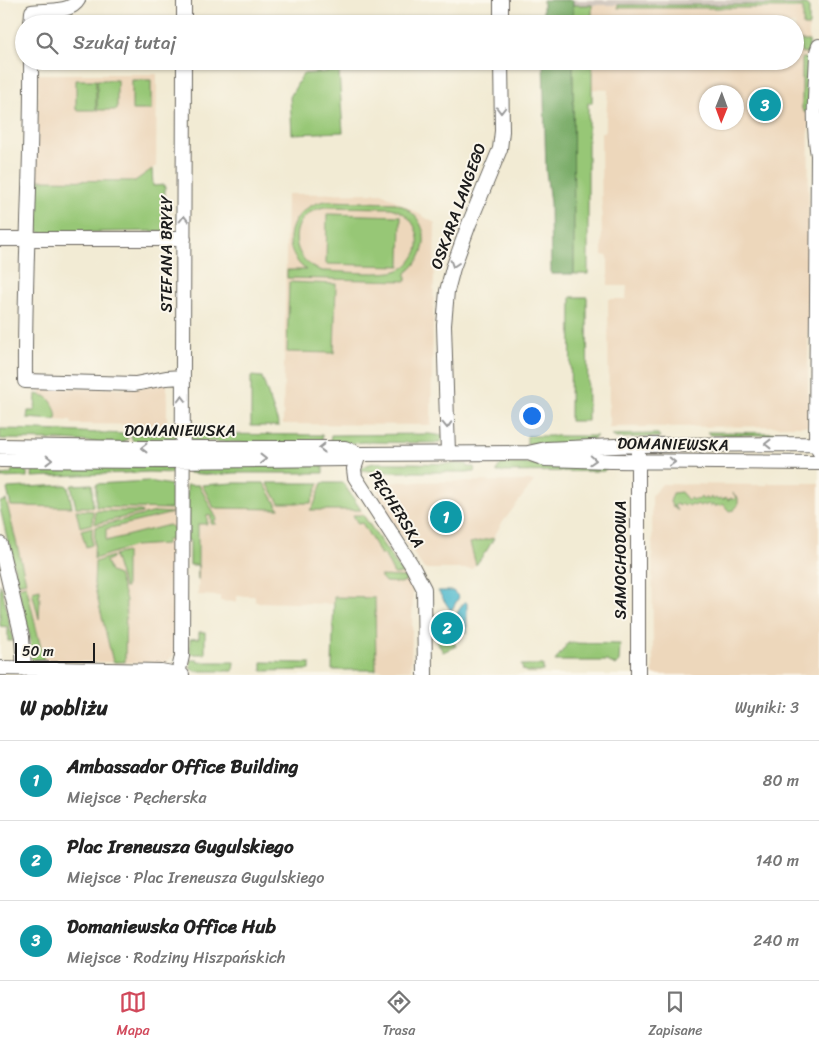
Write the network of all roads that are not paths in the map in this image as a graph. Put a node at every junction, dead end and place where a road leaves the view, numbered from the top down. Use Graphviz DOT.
graph roads {
  1 [pos="78,0"];
  2 [pos="184,0"];
  3 [pos="501,0"];
  4 [pos="32,15"];
  5 [pos="184,15"];
  6 [pos="501,15"];
  7 [pos="819,46"];
  8 [pos="30,70"];
  9 [pos="184,70"];
  10 [pos="501,70"];
  11 [pos="819,154"];
  12 [pos="0,239"];
  13 [pos="27,239"];
  14 [pos="184,239"];
  15 [pos="818,357"];
  16 [pos="182,377"];
  17 [pos="638,445"];
  18 [pos="0,446"];
  19 [pos="818,446"];
  20 [pos="448,453"];
  21 [pos="528,453"];
  22 [pos="182,454"];
  23 [pos="359,454"];
  24 [pos="0,460"];
  25 [pos="638,461"];
  26 [pos="819,463"];
  27 [pos="0,544"];
  28 [pos="0,668"];
  29 [pos="24,669"];
  30 [pos="180,674"];
  31 [pos="425,675"];
  32 [pos="638,675"];
  1 -- 4 [label="street"];
  2 -- 5 [label="street"];
  3 -- 6 [label="street"];
  7 -- 11 [label="street"];
  8 -- 13 [label="street"];
  14 -- 9 [label="street, STEFANA BRYŁY, one-way"];
  10 -- 20 [label="street, OSKARA LANGEGO, one-way"];
  11 -- 15 [label="street"];
  12 -- 13 [label="street"];
  13 -- 14 [label="street"];
  13 -- 16 [label="street"];
  14 -- 16 [label="street, STEFANA BRYŁY"];
  15 -- 19 [label="street"];
  22 -- 16 [label="street, STEFANA BRYŁY, one-way"];
  19 -- 17 [label="street, DOMANIEWSKA, one-way"];
  17 -- 21 [label="street, DOMANIEWSKA"];
  17 -- 25 [label="street, SAMOCHODOWA"];
  22 -- 18 [label="street, DOMANIEWSKA, one-way"];
  20 -- 21 [label="street, DOMANIEWSKA"];
  20 -- 23 [label="street, DOMANIEWSKA"];
  21 -- 25 [label="street, DOMANIEWSKA, one-way"];
  22 -- 23 [label="street, DOMANIEWSKA"];
  24 -- 22 [label="street, DOMANIEWSKA, one-way"];
  22 -- 30 [label="street, STEFANA BRYŁY"];
  23 -- 31 [label="street, PĘCHERSKA"];
  25 -- 26 [label="street, DOMANIEWSKA, one-way"];
  25 -- 32 [label="street, SAMOCHODOWA"];
  27 -- 29 [label="street"];
  28 -- 29 [label="street"];
  29 -- 30 [label="street"];
}
